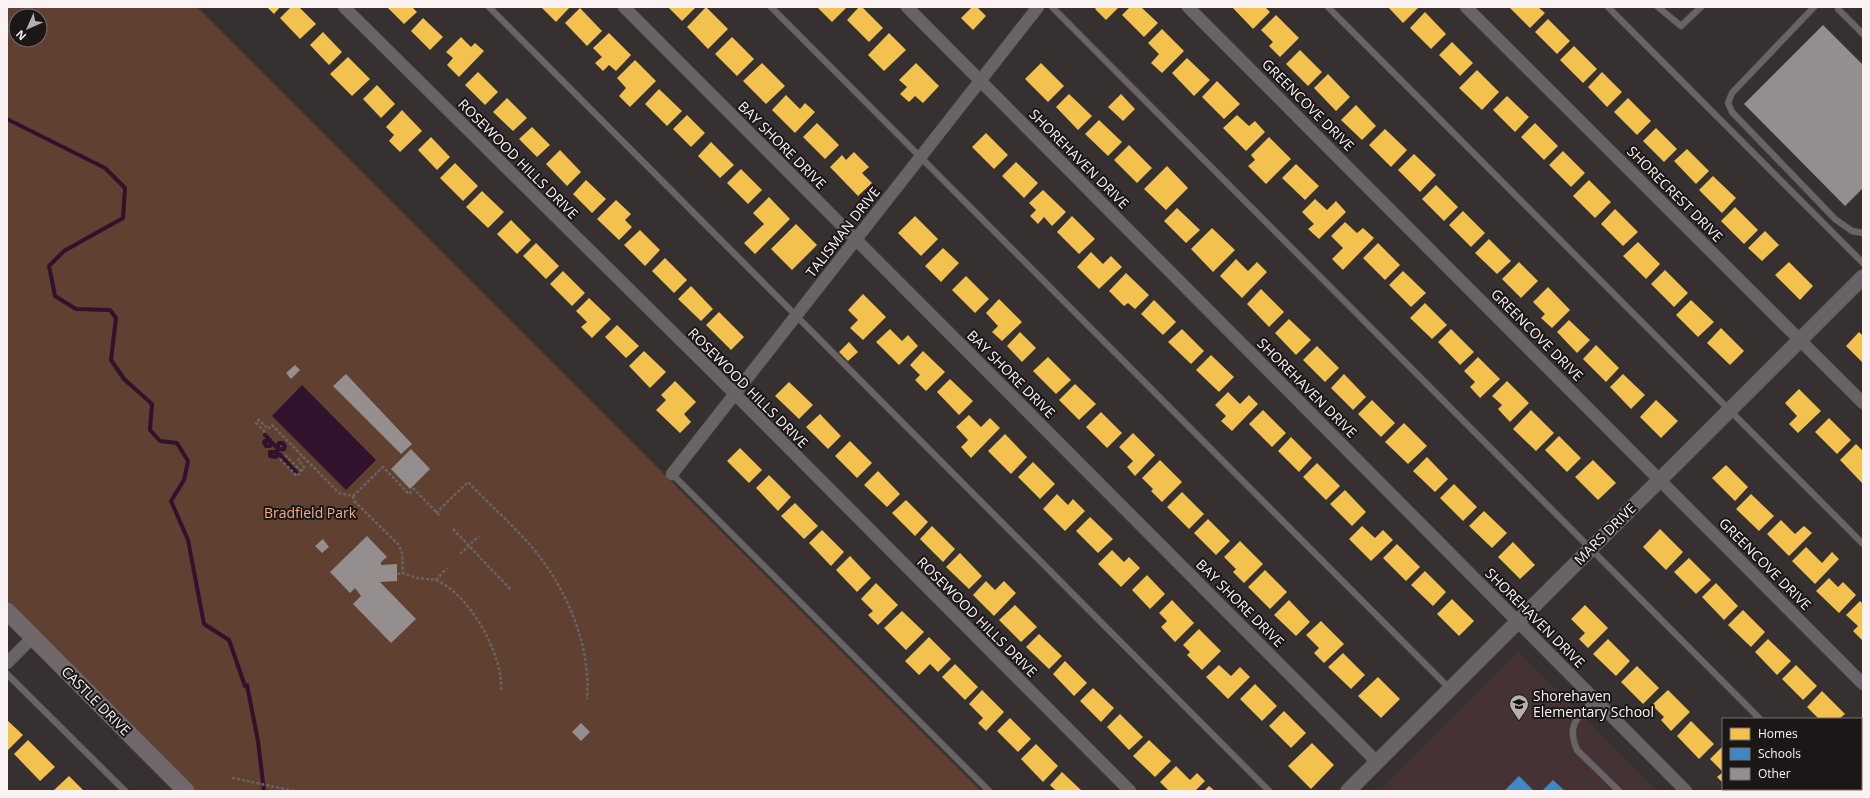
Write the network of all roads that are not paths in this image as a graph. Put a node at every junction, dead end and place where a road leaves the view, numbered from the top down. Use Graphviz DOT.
graph roads {
  1 [pos="344,7"];
  2 [pos="490,7"];
  3 [pos="624,7"];
  4 [pos="771,7"];
  5 [pos="907,7"];
  6 [pos="1038,7"];
  7 [pos="1052,7"];
  8 [pos="1188,7"];
  9 [pos="1328,7"];
  10 [pos="1466,7"];
  11 [pos="1608,7"];
  12 [pos="1658,7"];
  13 [pos="1701,7"];
  14 [pos="1814,7"];
  15 [pos="1837,8"];
  16 [pos="1863,34"];
  17 [pos="980,80"];
  18 [pos="921,156"];
  19 [pos="1863,233"];
  20 [pos="856,239"];
  21 [pos="1863,263"];
  22 [pos="1863,277"];
  23 [pos="797,316"];
  24 [pos="1800,340"];
  25 [pos="735,394"];
  26 [pos="1863,404"];
  27 [pos="1730,410"];
  28 [pos="672,474"];
  29 [pos="1660,480"];
  30 [pos="1863,544"];
  31 [pos="1591,549"];
  32 [pos="7,611"];
  33 [pos="1518,621"];
  34 [pos="33,637"];
  35 [pos="7,663"];
  36 [pos="7,674"];
  37 [pos="1863,684"];
  38 [pos="1450,689"];
  39 [pos="1595,699"];
  40 [pos="1759,718"];
  41 [pos="1377,762"];
  42 [pos="125,791"];
  43 [pos="186,791"];
  44 [pos="988,791"];
  45 [pos="1130,791"];
  46 [pos="1269,791"];
  47 [pos="1348,791"];
  48 [pos="1618,791"];
  49 [pos="1686,791"];
  1 -- 25 [label="street, ROSEWOOD HILLS DRIVE"];
  2 -- 23 [label="lane"];
  3 -- 20 [label="street, BAY SHORE DRIVE"];
  4 -- 18 [label="lane"];
  5 -- 17 [label="street, SHOREHAVEN DRIVE"];
  6 -- 17 [label="street, TALISMAN DRIVE"];
  7 -- 31 [label="lane"];
  8 -- 29 [label="street, GREENCOVE DRIVE"];
  9 -- 27 [label="lane"];
  10 -- 24 [label="street, SHORECREST DRIVE"];
  11 -- 21 [label="lane"];
  12 -- 13 [label="lane"];
  14 -- 19 [label="lane"];
  15 -- 16 [label="lane"];
  17 -- 18 [label="street, TALISMAN DRIVE"];
  17 -- 33 [label="street, SHOREHAVEN DRIVE"];
  18 -- 20 [label="street, TALISMAN DRIVE"];
  18 -- 38 [label="lane"];
  20 -- 23 [label="street, TALISMAN DRIVE"];
  20 -- 41 [label="street, BAY SHORE DRIVE"];
  22 -- 24 [label="street, MARS DRIVE"];
  23 -- 25 [label="street, TALISMAN DRIVE"];
  23 -- 46 [label="lane"];
  24 -- 26 [label="street, SHORECREST DRIVE"];
  24 -- 27 [label="street, MARS DRIVE"];
  25 -- 28 [label="street, TALISMAN DRIVE"];
  25 -- 45 [label="street, ROSEWOOD HILLS DRIVE"];
  27 -- 29 [label="street, MARS DRIVE"];
  27 -- 30 [label="lane"];
  28 -- 44 [label="lane"];
  29 -- 31 [label="street, MARS DRIVE"];
  29 -- 37 [label="street, GREENCOVE DRIVE"];
  31 -- 33 [label="street, MARS DRIVE"];
  31 -- 40 [label="lane"];
  32 -- 34 [label="main road, CASTLE DRIVE"];
  33 -- 38 [label="street, MARS DRIVE"];
  33 -- 39 [label="street, SHOREHAVEN DRIVE"];
  34 -- 35 [label="street"];
  34 -- 43 [label="main road, CASTLE DRIVE"];
  36 -- 42 [label="lane"];
  38 -- 41 [label="street, MARS DRIVE"];
  39 -- 48 [label="lane"];
  39 -- 49 [label="street, SHOREHAVEN DRIVE"];
  41 -- 47 [label="street, MARS DRIVE"];
}
